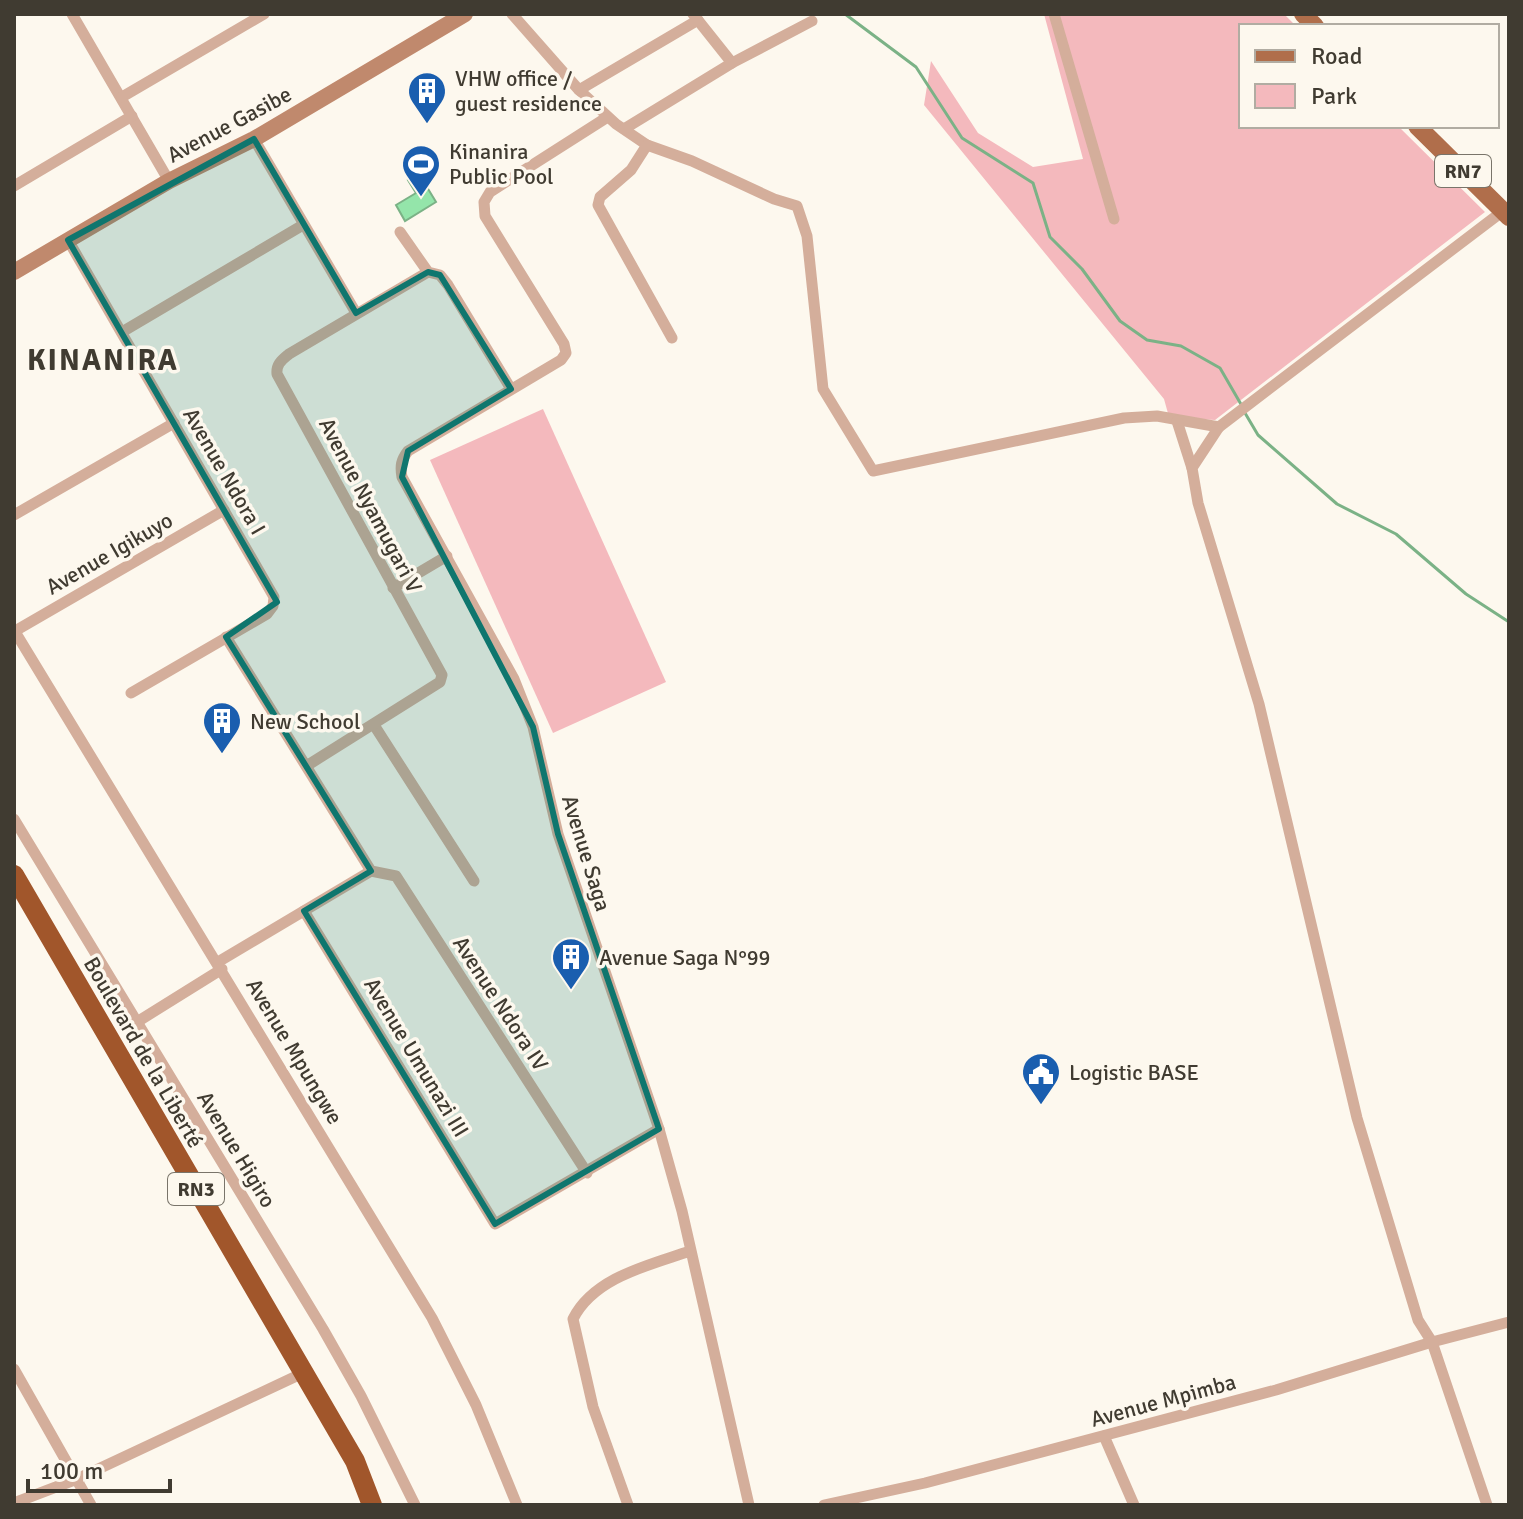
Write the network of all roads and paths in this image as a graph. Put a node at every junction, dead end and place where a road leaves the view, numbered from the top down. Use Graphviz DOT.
graph roads {
  1 [pos="264,14"];
  2 [pos="465,14"];
  3 [pos="512,14"];
  4 [pos="1054,14"];
  5 [pos="78,16"];
  6 [pos="696,17"];
  7 [pos="812,21"];
  8 [pos="732,63"];
  9 [pos="579,90"];
  10 [pos="122,97"];
  11 [pos="132,116"];
  12 [pos="606,118"];
  13 [pos="1419,128"];
  14 [pos="624,129"];
  15 [pos="254,139"];
  16 [pos="647,145"];
  17 [pos="169,181"];
  18 [pos="14,186"];
  19 [pos="1506,214"];
  20 [pos="1114,219"];
  21 [pos="303,225"];
  22 [pos="400,232"];
  23 [pos="68,240"];
  24 [pos="14,272"];
  25 [pos="428,272"];
  26 [pos="356,313"];
  27 [pos="122,332"];
  28 [pos="672,338"];
  29 [pos="515,386"];
  30 [pos="1177,421"];
  31 [pos="174,423"];
  32 [pos="1219,427"];
  33 [pos="1192,468"];
  34 [pos="224,510"];
  35 [pos="14,515"];
  36 [pos="447,556"];
  37 [pos="393,588"];
  38 [pos="14,630"];
  39 [pos="226,637"];
  40 [pos="131,693"];
  41 [pos="374,725"];
  42 [pos="308,765"];
  43 [pos="14,819"];
  44 [pos="371,871"];
  45 [pos="14,875"];
  46 [pos="474,881"];
  47 [pos="304,911"];
  48 [pos="220,966"];
  49 [pos="137,1022"];
  50 [pos="659,1129"];
  51 [pos="587,1173"];
  52 [pos="690,1251"];
  53 [pos="1509,1322"];
  54 [pos="1432,1342"];
  55 [pos="14,1369"];
  56 [pos="303,1373"];
  57 [pos="1104,1436"];
  58 [pos="77,1479"];
  59 [pos="14,1503"];
  60 [pos="91,1505"];
  61 [pos="372,1505"];
  62 [pos="415,1505"];
  63 [pos="517,1505"];
  64 [pos="628,1505"];
  65 [pos="749,1505"];
  66 [pos="824,1505"];
  67 [pos="1134,1505"];
  68 [pos="1487,1505"];
  1 -- 10 [label="street"];
  2 -- 15 [label="street, Avenue Gasibe"];
  3 -- 9 [label="street"];
  4 -- 20 [label="street"];
  5 -- 10 [label="street"];
  6 -- 8 [label="street"];
  6 -- 9 [label="street"];
  7 -- 8 [label="street"];
  8 -- 14 [label="street"];
  9 -- 12 [label="street"];
  10 -- 11 [label="street"];
  11 -- 17 [label="street"];
  11 -- 18 [label="street"];
  12 -- 14 [label="street"];
  12 -- 29 [label="street"];
  13 -- 19 [label="main road, RN7"];
  14 -- 16 [label="street"];
  15 -- 17 [label="street, Avenue Gasibe"];
  15 -- 21 [label="street"];
  16 -- 28 [label="street"];
  16 -- 30 [label="street"];
  17 -- 23 [label="street, Avenue Gasibe"];
  19 -- 32 [label="street"];
  21 -- 26 [label="street"];
  21 -- 27 [label="street"];
  22 -- 25 [label="street"];
  23 -- 24 [label="street, Avenue Gasibe"];
  23 -- 27 [label="street, Avenue Ndora I"];
  25 -- 26 [label="street, Avenue Nyamugari V"];
  25 -- 29 [label="street"];
  26 -- 37 [label="street, Avenue Nyamugari V"];
  27 -- 31 [label="street, Avenue Ndora I"];
  29 -- 36 [label="street, Avenue Saga"];
  30 -- 32 [label="street"];
  30 -- 33 [label="street"];
  31 -- 34 [label="street, Avenue Ndora I"];
  31 -- 35 [label="street"];
  32 -- 33 [label="street"];
  33 -- 54 [label="street"];
  34 -- 38 [label="street, Avenue Igikuyo"];
  34 -- 39 [label="street, Avenue Ndora I"];
  36 -- 37 [label="street"];
  36 -- 50 [label="street, Avenue Saga"];
  37 -- 41 [label="street, Avenue Nyamugari V"];
  38 -- 48 [label="street, Avenue Mpungwe"];
  39 -- 40 [label="street"];
  39 -- 42 [label="street"];
  41 -- 42 [label="street, Avenue Nyamugari V"];
  41 -- 46 [label="street"];
  42 -- 44 [label="street"];
  43 -- 49 [label="street, Avenue Higiro"];
  44 -- 47 [label="street"];
  44 -- 51 [label="street, Avenue Ndora IV"];
  45 -- 56 [label="highway, Boulevard de la Liberté / RN3"];
  47 -- 48 [label="street"];
  47 -- 51 [label="street, Avenue Umunazi III"];
  48 -- 49 [label="street"];
  48 -- 63 [label="street, Avenue Mpungwe"];
  49 -- 62 [label="street, Avenue Higiro"];
  50 -- 51 [label="street"];
  50 -- 52 [label="street, Avenue Saga"];
  52 -- 64 [label="street"];
  52 -- 65 [label="street, Avenue Saga"];
  53 -- 54 [label="street, Avenue Mpimba"];
  54 -- 57 [label="street, Avenue Mpimba"];
  54 -- 68 [label="street"];
  55 -- 58 [label="street"];
  56 -- 58 [label="street"];
  56 -- 61 [label="highway, Boulevard de la Liberté / RN3"];
  57 -- 66 [label="street, Avenue Mpimba"];
  57 -- 67 [label="street"];
  58 -- 59 [label="street"];
  58 -- 60 [label="street"];
}
